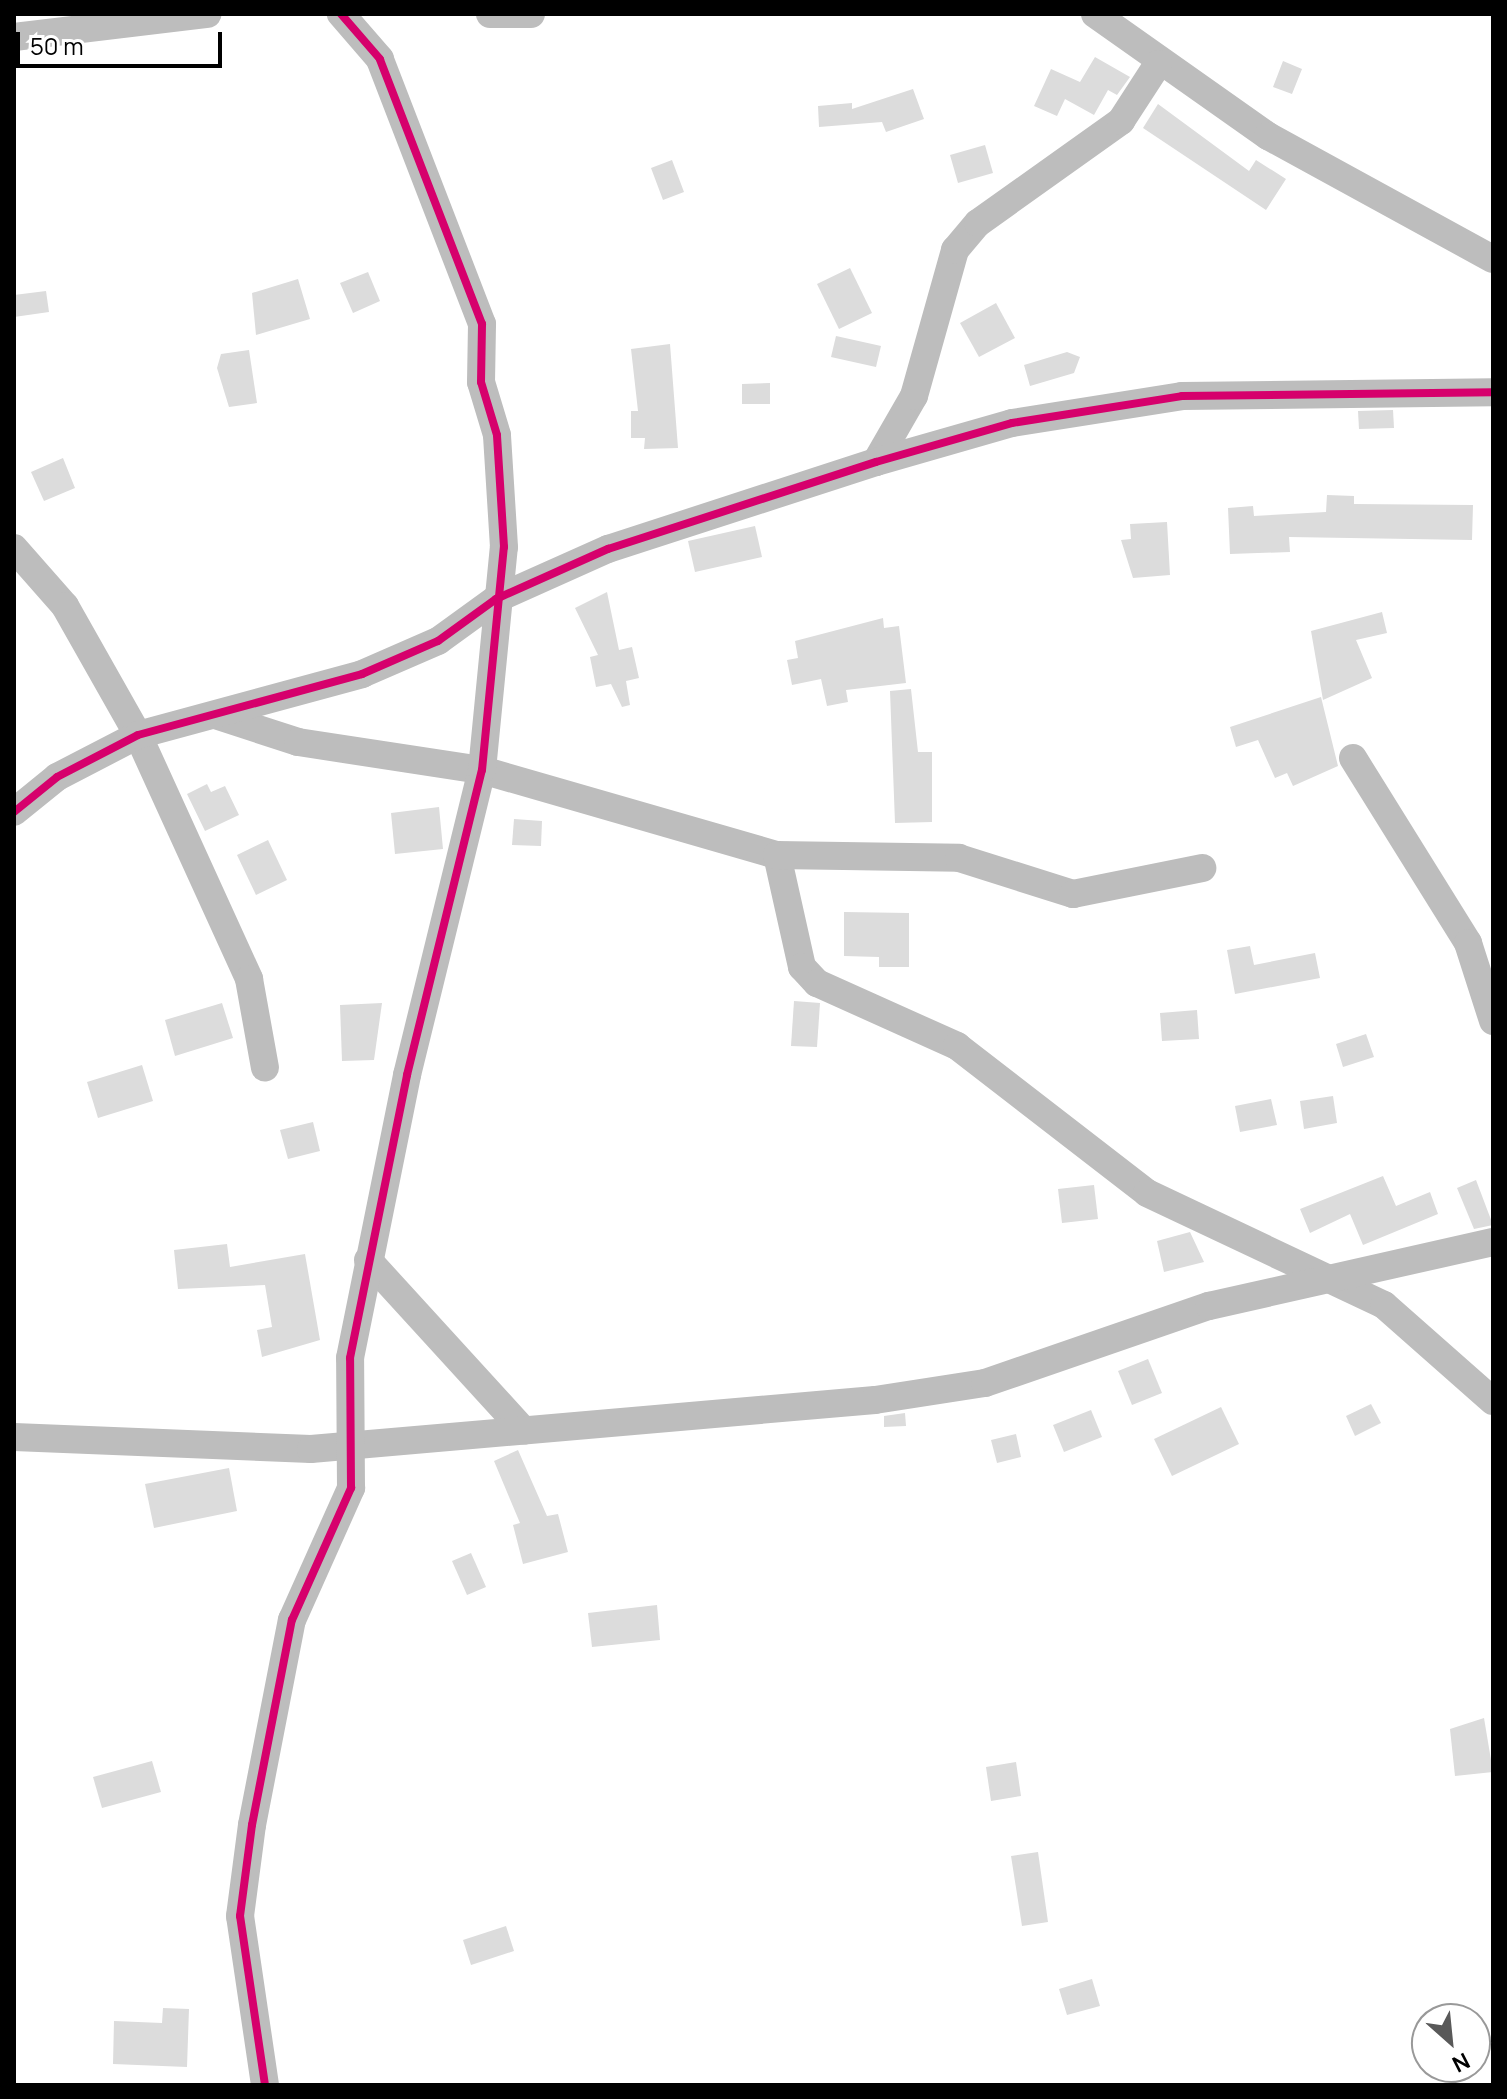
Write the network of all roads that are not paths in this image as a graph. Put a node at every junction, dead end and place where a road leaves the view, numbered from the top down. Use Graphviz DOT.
graph roads {
  1 [pos="208,14"];
  2 [pos="341,14"];
  3 [pos="490,14"];
  4 [pos="531,14"];
  5 [pos="1095,14"];
  6 [pos="14,37"];
  7 [pos="1158,64"];
  8 [pos="1493,259"];
  9 [pos="1493,392"];
  10 [pos="876,462"];
  11 [pos="14,548"];
  12 [pos="496,599"];
  13 [pos="215,715"];
  14 [pos="138,735"];
  15 [pos="1353,758"];
  16 [pos="482,770"];
  17 [pos="14,812"];
  18 [pos="777,855"];
  19 [pos="1202,868"];
  20 [pos="1493,1021"];
  21 [pos="265,1068"];
  22 [pos="1493,1242"];
  23 [pos="368,1260"];
  24 [pos="1333,1280"];
  25 [pos="1493,1401"];
  26 [pos="524,1431"];
  27 [pos="14,1437"];
  28 [pos="354,1440"];
  29 [pos="265,2085"];
  1 -- 6 [label="street"];
  2 -- 12 [label="street"];
  3 -- 4 [label="street"];
  5 -- 7 [label="street"];
  7 -- 8 [label="street"];
  7 -- 10 [label="street"];
  9 -- 10 [label="street"];
  10 -- 12 [label="street"];
  11 -- 14 [label="street"];
  12 -- 13 [label="street"];
  12 -- 16 [label="street"];
  13 -- 14 [label="street"];
  13 -- 16 [label="street"];
  14 -- 17 [label="street"];
  14 -- 21 [label="street"];
  15 -- 20 [label="street"];
  16 -- 18 [label="street"];
  16 -- 23 [label="street"];
  18 -- 19 [label="street"];
  18 -- 24 [label="street"];
  22 -- 24 [label="street"];
  23 -- 26 [label="street"];
  23 -- 28 [label="street"];
  24 -- 25 [label="street"];
  24 -- 26 [label="street"];
  26 -- 28 [label="street"];
  27 -- 28 [label="street"];
  28 -- 29 [label="street"];
}
